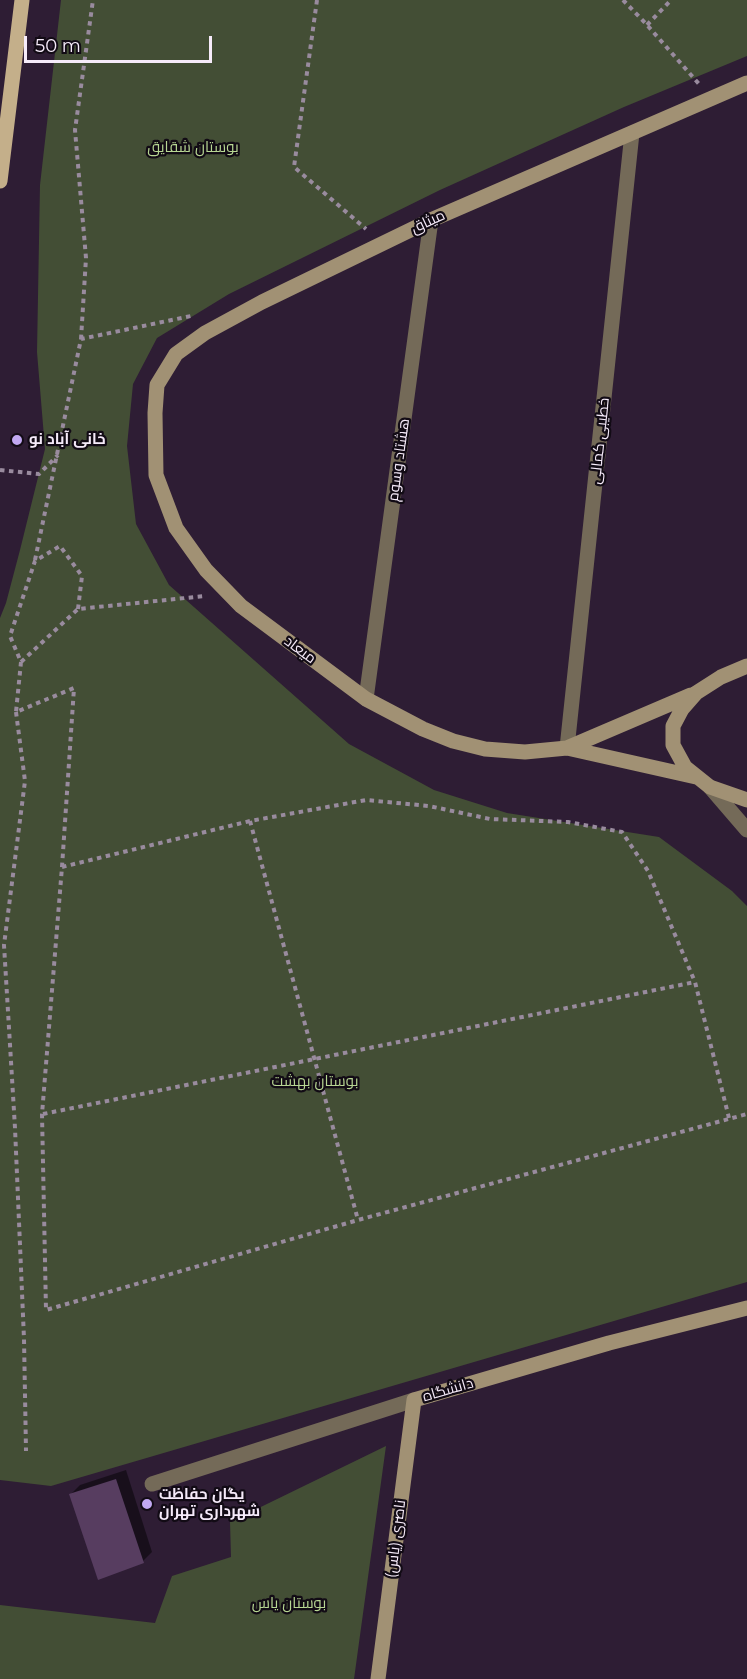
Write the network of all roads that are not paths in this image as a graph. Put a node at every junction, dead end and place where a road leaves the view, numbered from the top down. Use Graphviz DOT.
graph roads {
  1 [pos="22,0"];
  2 [pos="747,83"];
  3 [pos="632,133"];
  4 [pos="0,181"];
  5 [pos="431,220"];
  6 [pos="154,413"];
  7 [pos="747,666"];
  8 [pos="696,693"];
  9 [pos="366,699"];
  10 [pos="567,748"];
  11 [pos="696,777"];
  12 [pos="710,787"];
  13 [pos="747,800"];
  14 [pos="747,831"];
  15 [pos="747,1308"];
  16 [pos="414,1400"];
  17 [pos="152,1484"];
  18 [pos="378,1679"];
  1 -- 4 [label="main road"];
  2 -- 3 [label="street, میثاق"];
  3 -- 5 [label="street, میثاق"];
  3 -- 10 [label="street, خطیبی کمالی"];
  5 -- 6 [label="street, میثاق"];
  5 -- 9 [label="street, هشتاد وسوم"];
  6 -- 9 [label="street, میعاد"];
  7 -- 8 [label="street"];
  8 -- 10 [label="street"];
  8 -- 11 [label="street"];
  9 -- 10 [label="street, میعاد"];
  10 -- 11 [label="street"];
  11 -- 12 [label="street"];
  12 -- 13 [label="street"];
  12 -- 14 [label="street"];
  15 -- 16 [label="street, دانشگاه"];
  16 -- 17 [label="street, دانشگاه"];
  16 -- 18 [label="street, ناصری (یاس)"];
}
